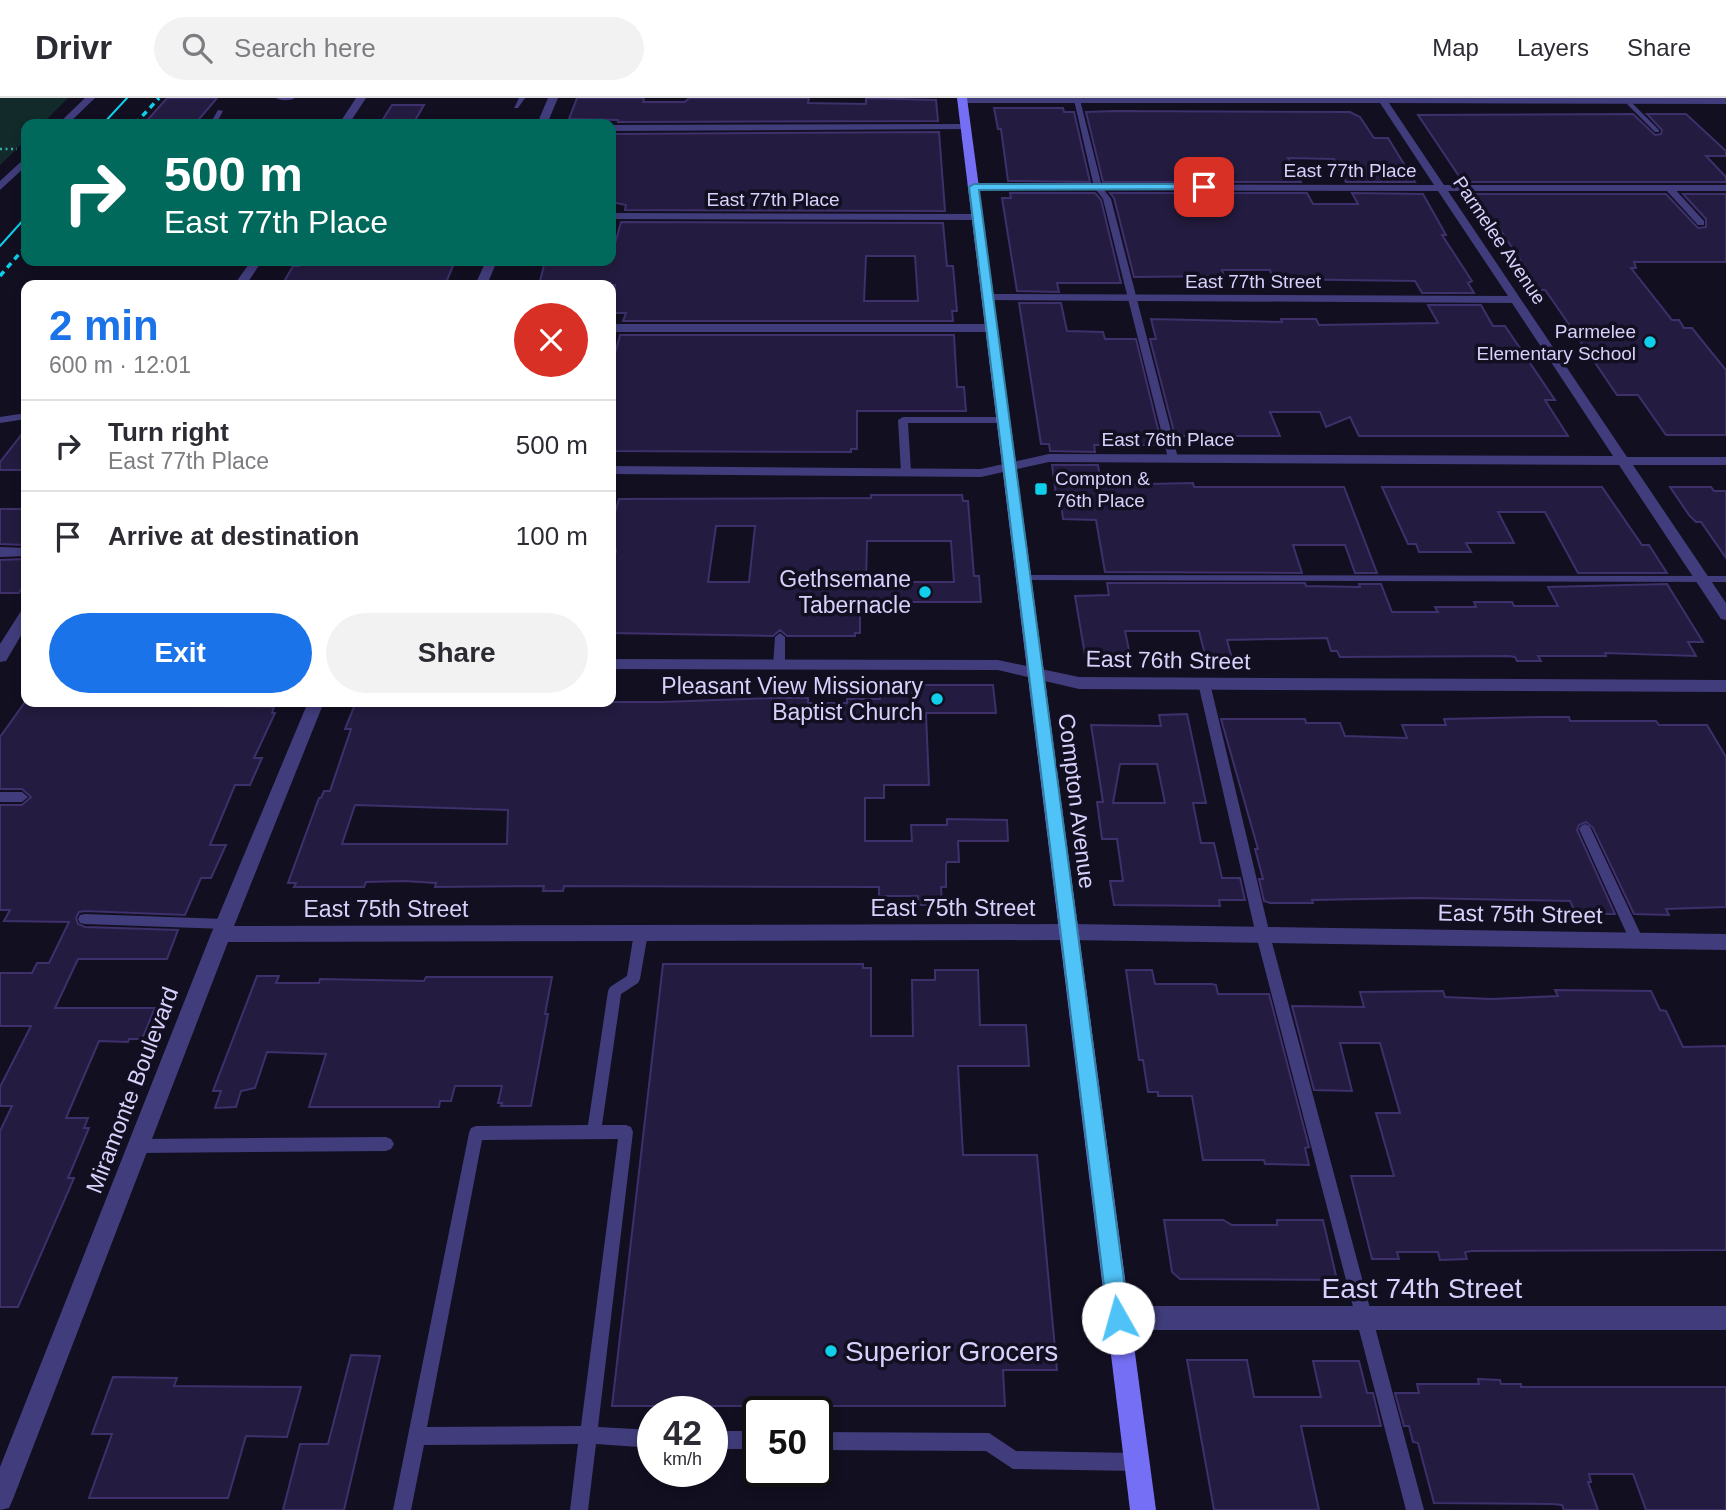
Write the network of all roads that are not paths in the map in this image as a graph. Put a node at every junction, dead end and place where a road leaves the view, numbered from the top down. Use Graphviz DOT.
graph roads {
  1 [pos="90,98"];
  2 [pos="279,98"];
  3 [pos="292,98"];
  4 [pos="360,98"];
  5 [pos="522,98"];
  6 [pos="553,98"];
  7 [pos="962,99"];
  8 [pos="1092,99"];
  9 [pos="1381,99"];
  10 [pos="1077,100"];
  11 [pos="1627,101"];
  12 [pos="1726,101"];
  13 [pos="516,107"];
  14 [pos="220,111"];
  15 [pos="68,119"];
  16 [pos="216,119"];
  17 [pos="347,119"];
  18 [pos="544,119"];
  19 [pos="966,127"];
  20 [pos="616,128"];
  21 [pos="1657,131"];
  22 [pos="21,165"];
  23 [pos="0,187"];
  24 [pos="974,187"];
  25 [pos="1098,187"];
  26 [pos="1442,187"];
  27 [pos="1669,188"];
  28 [pos="1726,188"];
  29 [pos="616,216"];
  30 [pos="977,217"];
  31 [pos="1700,223"];
  32 [pos="988,297"];
  33 [pos="1132,298"];
  34 [pos="1518,300"];
  35 [pos="616,328"];
  36 [pos="992,328"];
  37 [pos="21,417"];
  38 [pos="0,420"];
  39 [pos="1003,420"];
  40 [pos="1173,458"];
  41 [pos="1625,461"];
  42 [pos="1726,461"];
  43 [pos="1009,466"];
  44 [pos="616,470"];
  45 [pos="906,472"];
  46 [pos="0,552"];
  47 [pos="21,552"];
  48 [pos="1024,578"];
  49 [pos="1702,579"];
  50 [pos="1726,579"];
  51 [pos="1726,615"];
  52 [pos="21,623"];
  53 [pos="780,637"];
  54 [pos="0,657"];
  55 [pos="616,664"];
  56 [pos="779,665"];
  57 [pos="1036,673"];
  58 [pos="1204,683"];
  59 [pos="1726,686"];
  60 [pos="314,707"];
  61 [pos="0,797"];
  62 [pos="22,797"];
  63 [pos="1585,829"];
  64 [pos="85,919"];
  65 [pos="223,929"];
  66 [pos="1069,932"];
  67 [pos="641,933"];
  68 [pos="1263,935"];
  69 [pos="1637,941"];
  70 [pos="1726,942"];
  71 [pos="594,1132"];
  72 [pos="386,1144"];
  73 [pos="138,1146"];
  74 [pos="1118,1318"];
  75 [pos="1365,1318"];
  76 [pos="1726,1318"];
  77 [pos="588,1435"];
  78 [pos="417,1436"];
  79 [pos="637,1438"];
  80 [pos="833,1441"];
  81 [pos="1137,1462"];
  82 [pos="0,1499"];
  83 [pos="402,1510"];
  84 [pos="579,1510"];
  85 [pos="1143,1510"];
  86 [pos="1415,1510"];
  1 -- 15 [label="street"];
  2 -- 3 [label="lane"];
  4 -- 17 [label="street"];
  5 -- 13 [label="lane"];
  6 -- 18 [label="street"];
  7 -- 10 [label="street"];
  7 -- 19 [label="main road, Compton Avenue"];
  8 -- 9 [label="street"];
  8 -- 10 [label="street"];
  9 -- 11 [label="street"];
  9 -- 26 [label="street, Parmelee Avenue"];
  10 -- 25 [label="lane"];
  11 -- 12 [label="street"];
  11 -- 21 [label="lane"];
  14 -- 16 [label="lane"];
  19 -- 20 [label="street"];
  19 -- 24 [label="main road, Compton Avenue"];
  22 -- 23 [label="street"];
  24 -- 25 [label="street, East 77th Place"];
  24 -- 30 [label="main road, Compton Avenue"];
  25 -- 26 [label="street, East 77th Place"];
  25 -- 33 [label="lane"];
  26 -- 27 [label="street, East 77th Place"];
  26 -- 34 [label="street, Parmelee Avenue"];
  27 -- 28 [label="street, East 77th Place"];
  27 -- 31 [label="lane"];
  29 -- 30 [label="street, East 77th Place"];
  30 -- 32 [label="main road, Compton Avenue"];
  32 -- 33 [label="street, East 77th Street"];
  32 -- 36 [label="main road, Compton Avenue"];
  33 -- 34 [label="street, East 77th Street"];
  33 -- 40 [label="lane"];
  34 -- 41 [label="street, Parmelee Avenue"];
  35 -- 36 [label="street"];
  36 -- 39 [label="main road, Compton Avenue"];
  37 -- 38 [label="lane"];
  39 -- 43 [label="main road, Compton Avenue"];
  39 -- 45 [label="lane"];
  40 -- 41 [label="street, East 76th Place"];
  40 -- 43 [label="street, East 76th Place"];
  41 -- 42 [label="street, East 76th Place"];
  41 -- 49 [label="street, Parmelee Avenue"];
  43 -- 45 [label="street, East 76th Place"];
  43 -- 48 [label="main road, Compton Avenue"];
  44 -- 45 [label="street, East 76th Place"];
  46 -- 47 [label="street"];
  48 -- 49 [label="lane"];
  48 -- 57 [label="main road, Compton Avenue"];
  49 -- 50 [label="lane"];
  49 -- 51 [label="street, Parmelee Avenue"];
  52 -- 54 [label="street"];
  53 -- 56 [label="lane"];
  55 -- 56 [label="street, East 76th Street"];
  56 -- 57 [label="street, East 76th Street"];
  57 -- 58 [label="street, East 76th Street"];
  57 -- 66 [label="main road, Compton Avenue"];
  58 -- 59 [label="street, East 76th Street"];
  58 -- 68 [label="lane"];
  60 -- 65 [label="street, Miramonte Boulevard"];
  61 -- 62 [label="lane"];
  63 -- 69 [label="lane"];
  64 -- 65 [label="lane"];
  65 -- 67 [label="street, East 75th Street"];
  65 -- 73 [label="street, Miramonte Boulevard"];
  66 -- 67 [label="street, East 75th Street"];
  66 -- 68 [label="street, East 75th Street"];
  66 -- 74 [label="main road, Compton Avenue"];
  67 -- 71 [label="lane"];
  68 -- 69 [label="street, East 75th Street"];
  68 -- 75 [label="lane"];
  69 -- 70 [label="street, East 75th Street"];
  71 -- 77 [label="lane"];
  71 -- 78 [label="lane"];
  72 -- 73 [label="lane"];
  73 -- 82 [label="street, Miramonte Boulevard"];
  74 -- 75 [label="street, East 74th Street"];
  74 -- 81 [label="main road, Compton Avenue"];
  75 -- 76 [label="street, East 74th Street"];
  75 -- 86 [label="lane"];
  77 -- 78 [label="lane"];
  77 -- 79 [label="lane"];
  77 -- 84 [label="lane"];
  78 -- 83 [label="lane"];
  80 -- 81 [label="lane"];
  81 -- 85 [label="main road, Compton Avenue"];
}
